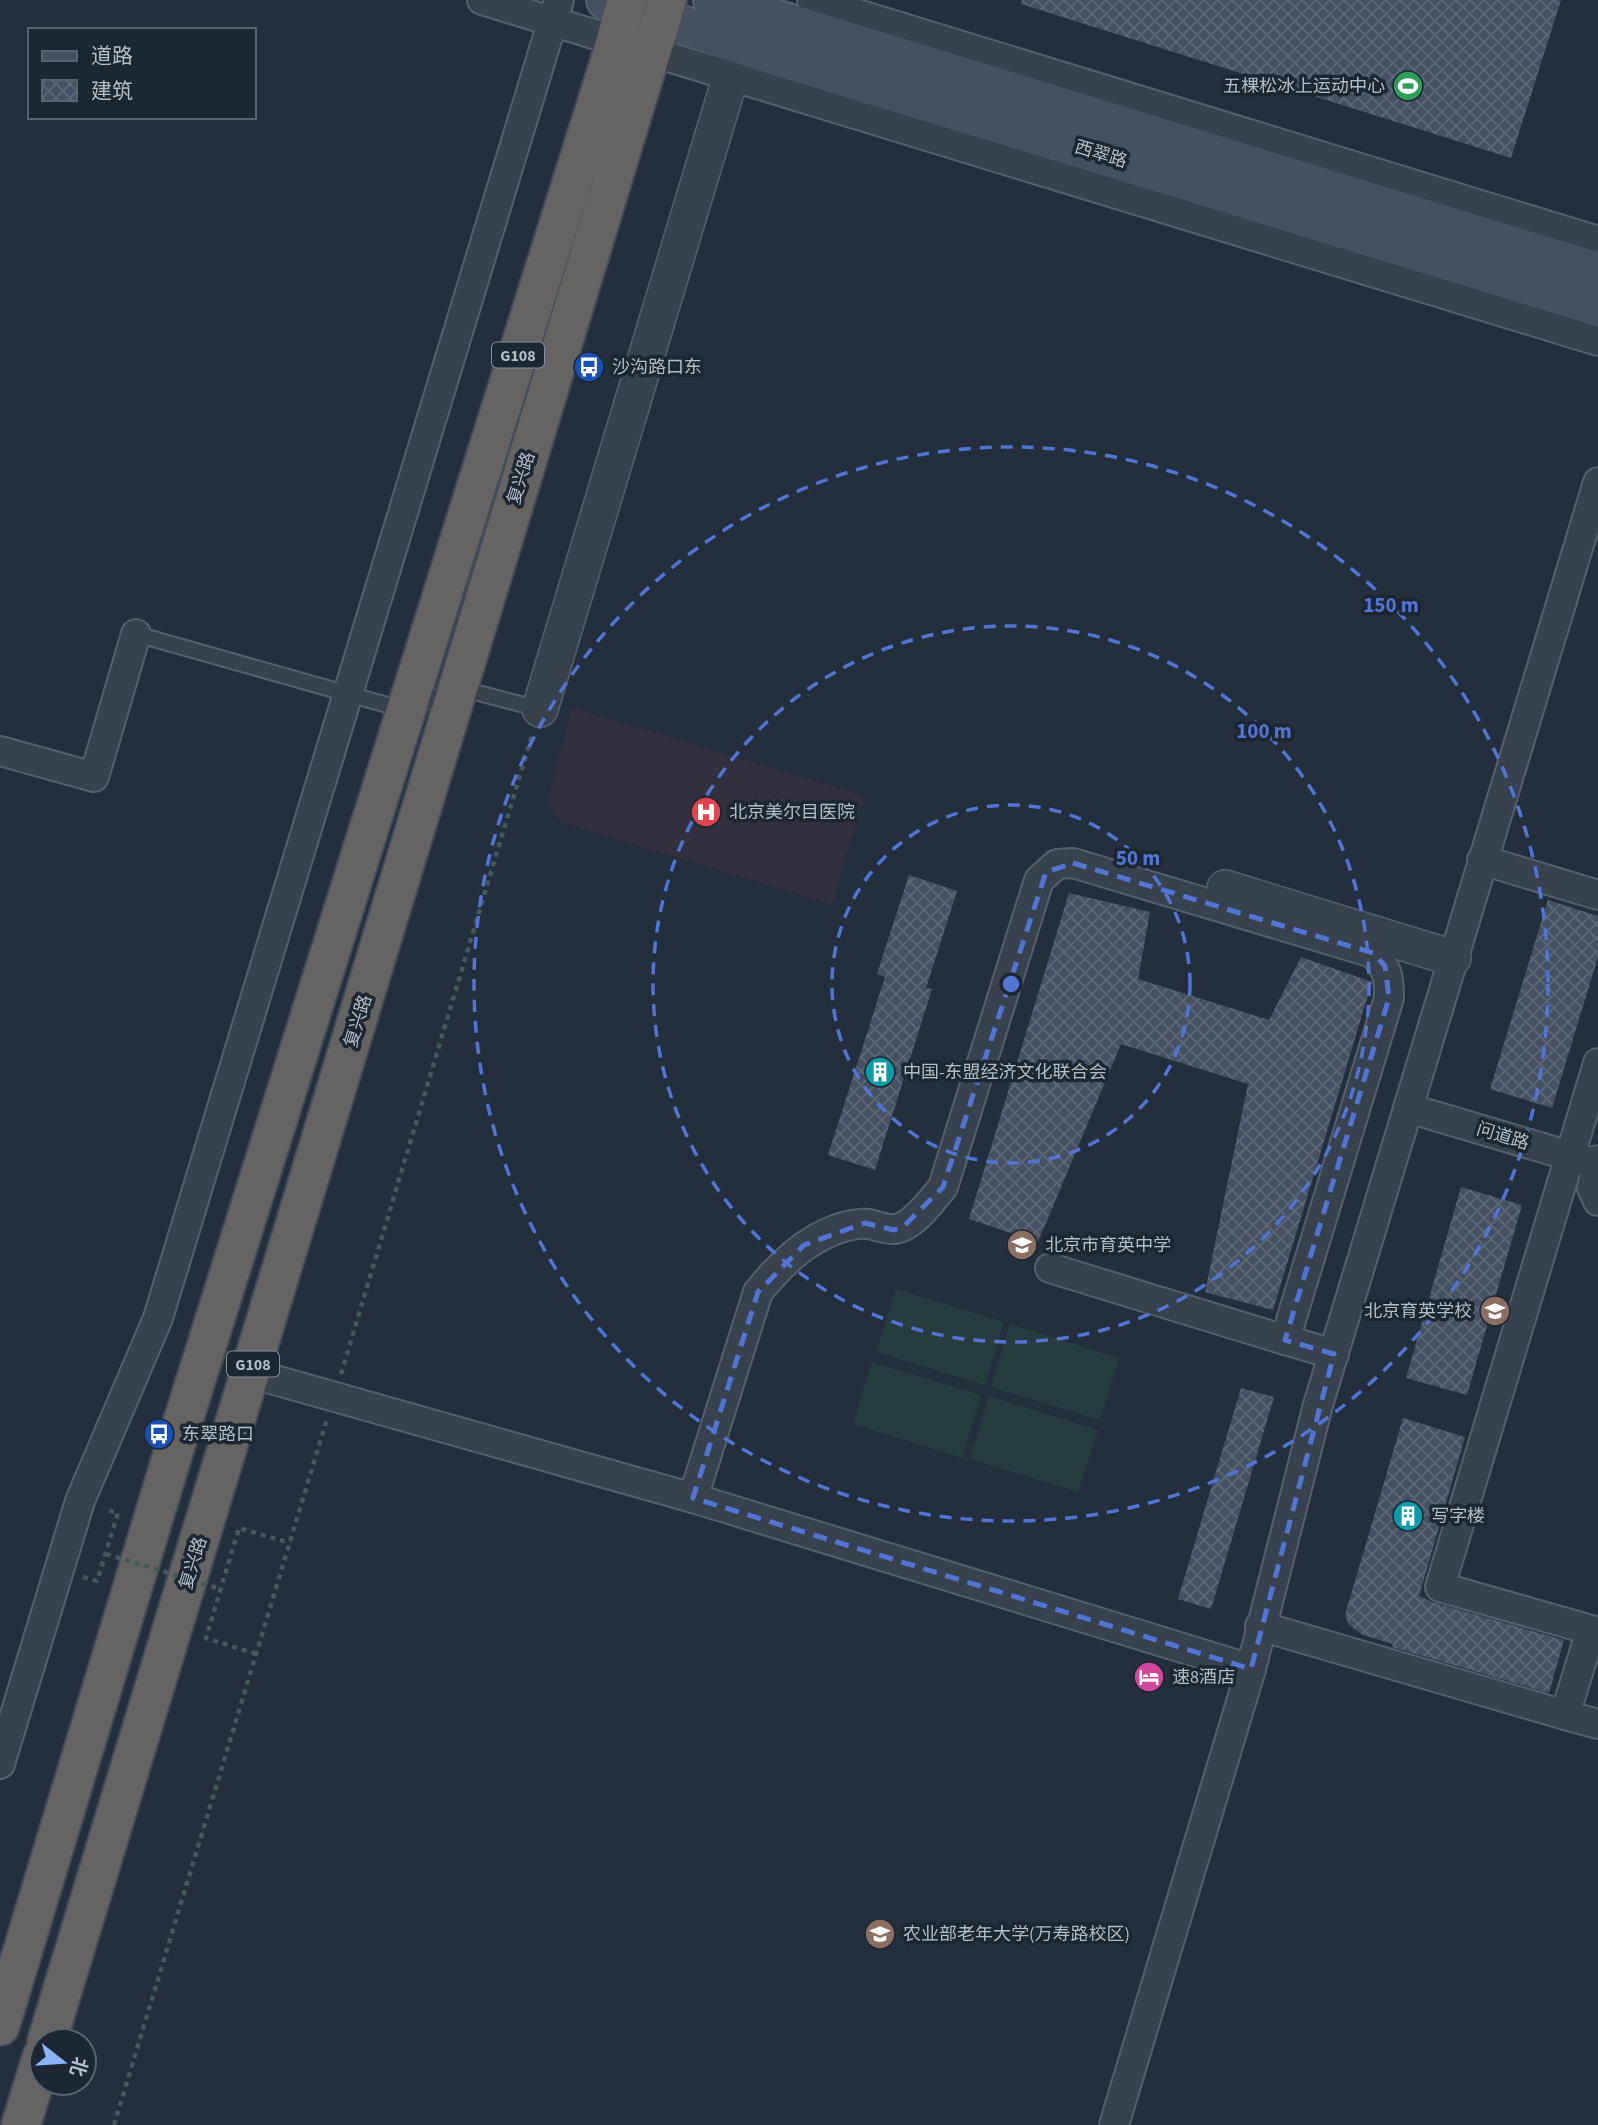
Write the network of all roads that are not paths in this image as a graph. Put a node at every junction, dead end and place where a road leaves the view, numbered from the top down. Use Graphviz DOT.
graph roads {
  1 [pos="482,0"];
  2 [pos="713,0"];
  3 [pos="811,0"];
  4 [pos="555,11"];
  5 [pos="636,17"];
  6 [pos="748,29"];
  7 [pos="1598,241"];
  8 [pos="1598,272"];
  9 [pos="1598,306"];
  10 [pos="1598,341"];
  11 [pos="1598,482"];
  12 [pos="136,634"];
  13 [pos="459,688"];
  14 [pos="347,695"];
  15 [pos="540,709"];
  16 [pos="405,710"];
  17 [pos="0,751"];
  18 [pos="1482,860"];
  19 [pos="1225,888"];
  20 [pos="1598,895"];
  21 [pos="1453,958"];
  22 [pos="1598,1063"];
  23 [pos="1408,1108"];
  24 [pos="1570,1156"];
  25 [pos="1597,1162"];
  26 [pos="1598,1201"];
  27 [pos="1050,1268"];
  28 [pos="1285,1340"];
  29 [pos="1334,1354"];
  30 [pos="250,1373"];
  31 [pos="693,1498"];
  32 [pos="1260,1626"];
  33 [pos="1251,1669"];
  34 [pos="1565,1716"];
  35 [pos="1598,1724"];
  36 [pos="0,1764"];
  37 [pos="0,2026"];
  38 [pos="51,2027"];
  39 [pos="30,2097"];
  40 [pos="21,2125"];
  41 [pos="1114,2125"];
  1 -- 4 [label="street"];
  2 -- 6 [label="main road, 西翠路"];
  3 -- 6 [label="street"];
  3 -- 7 [label="street"];
  4 -- 5 [label="street"];
  4 -- 14 [label="street"];
  5 -- 6 [label="main road, 西翠路"];
  5 -- 13 [label="highway, 复兴路 / G108"];
  5 -- 16 [label="highway, G108"];
  6 -- 8 [label="main road, 西翠路"];
  6 -- 9 [label="main road, 西翠路"];
  6 -- 10 [label="street"];
  6 -- 15 [label="street"];
  11 -- 18 [label="street"];
  12 -- 14 [label="lane"];
  12 -- 17 [label="street"];
  13 -- 15 [label="lane"];
  13 -- 16 [label="lane"];
  13 -- 30 [label="highway, 复兴路 / G108"];
  14 -- 16 [label="lane"];
  14 -- 36 [label="street"];
  16 -- 37 [label="highway, G108"];
  18 -- 20 [label="street"];
  18 -- 21 [label="street"];
  19 -- 21 [label="street"];
  21 -- 23 [label="street"];
  22 -- 24 [label="street"];
  23 -- 24 [label="street, 问道路"];
  23 -- 29 [label="street"];
  24 -- 25 [label="street, 问道路"];
  24 -- 34 [label="street"];
  25 -- 26 [label="street"];
  27 -- 28 [label="street"];
  28 -- 29 [label="street"];
  28 -- 31 [label="street"];
  29 -- 32 [label="street"];
  30 -- 31 [label="street"];
  30 -- 38 [label="highway, 复兴路 / G108"];
  31 -- 33 [label="street"];
  32 -- 33 [label="street"];
  32 -- 34 [label="street"];
  33 -- 41 [label="street"];
  34 -- 35 [label="street"];
  39 -- 40 [label="highway"];
}
